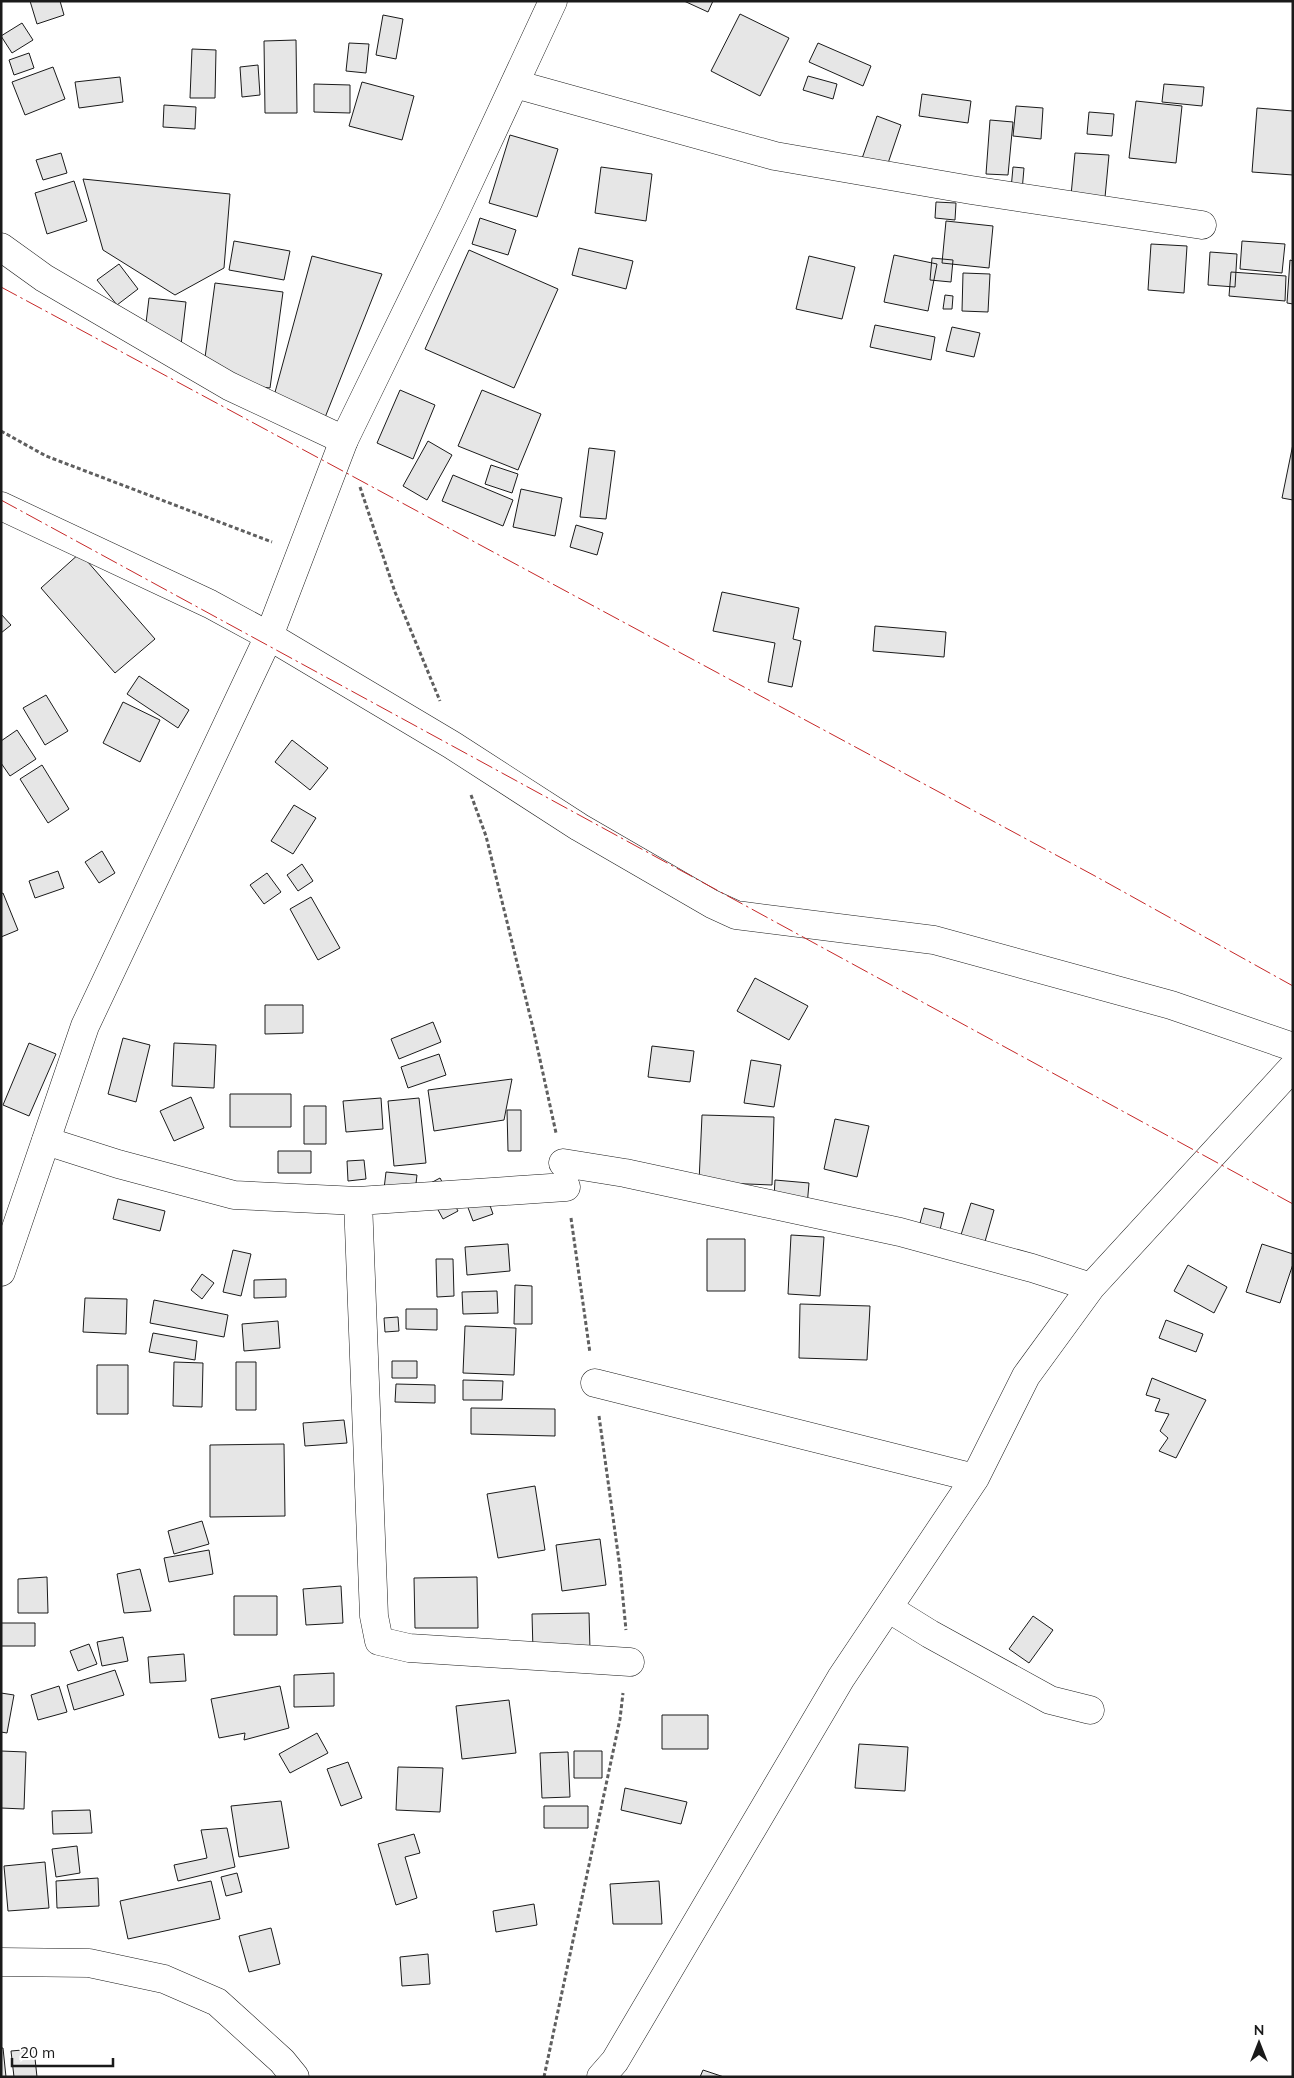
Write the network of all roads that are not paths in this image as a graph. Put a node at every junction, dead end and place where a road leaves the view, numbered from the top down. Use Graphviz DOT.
graph roads {
  1 [pos="553,1"];
  2 [pos="515,84"];
  3 [pos="1202,225"];
  4 [pos="1,247"];
  5 [pos="344,440"];
  6 [pos="1,506"];
  7 [pos="269,636"];
  8 [pos="1293,1047"];
  9 [pos="1293,1067"];
  10 [pos="46,1141"];
  11 [pos="358,1200"];
  12 [pos="1,1272"];
  13 [pos="1091,1287"];
  14 [pos="595,1383"];
  15 [pos="974,1478"];
  16 [pos="888,1608"];
  17 [pos="630,1662"];
  18 [pos="1090,1710"];
  19 [pos="1,1962"];
  20 [pos="295,2077"];
  21 [pos="601,2077"];
  1 -- 2 [label="street"];
  2 -- 3 [label="street"];
  2 -- 5 [label="street"];
  4 -- 5 [label="street"];
  5 -- 7 [label="street"];
  6 -- 7 [label="street"];
  7 -- 8 [label="street"];
  7 -- 10 [label="street"];
  9 -- 13 [label="street"];
  10 -- 11 [label="street"];
  10 -- 12 [label="street"];
  11 -- 13 [label="street"];
  11 -- 17 [label="street"];
  13 -- 15 [label="street"];
  14 -- 15 [label="street"];
  15 -- 16 [label="street"];
  16 -- 18 [label="street"];
  16 -- 21 [label="street"];
  19 -- 20 [label="street"];
}
